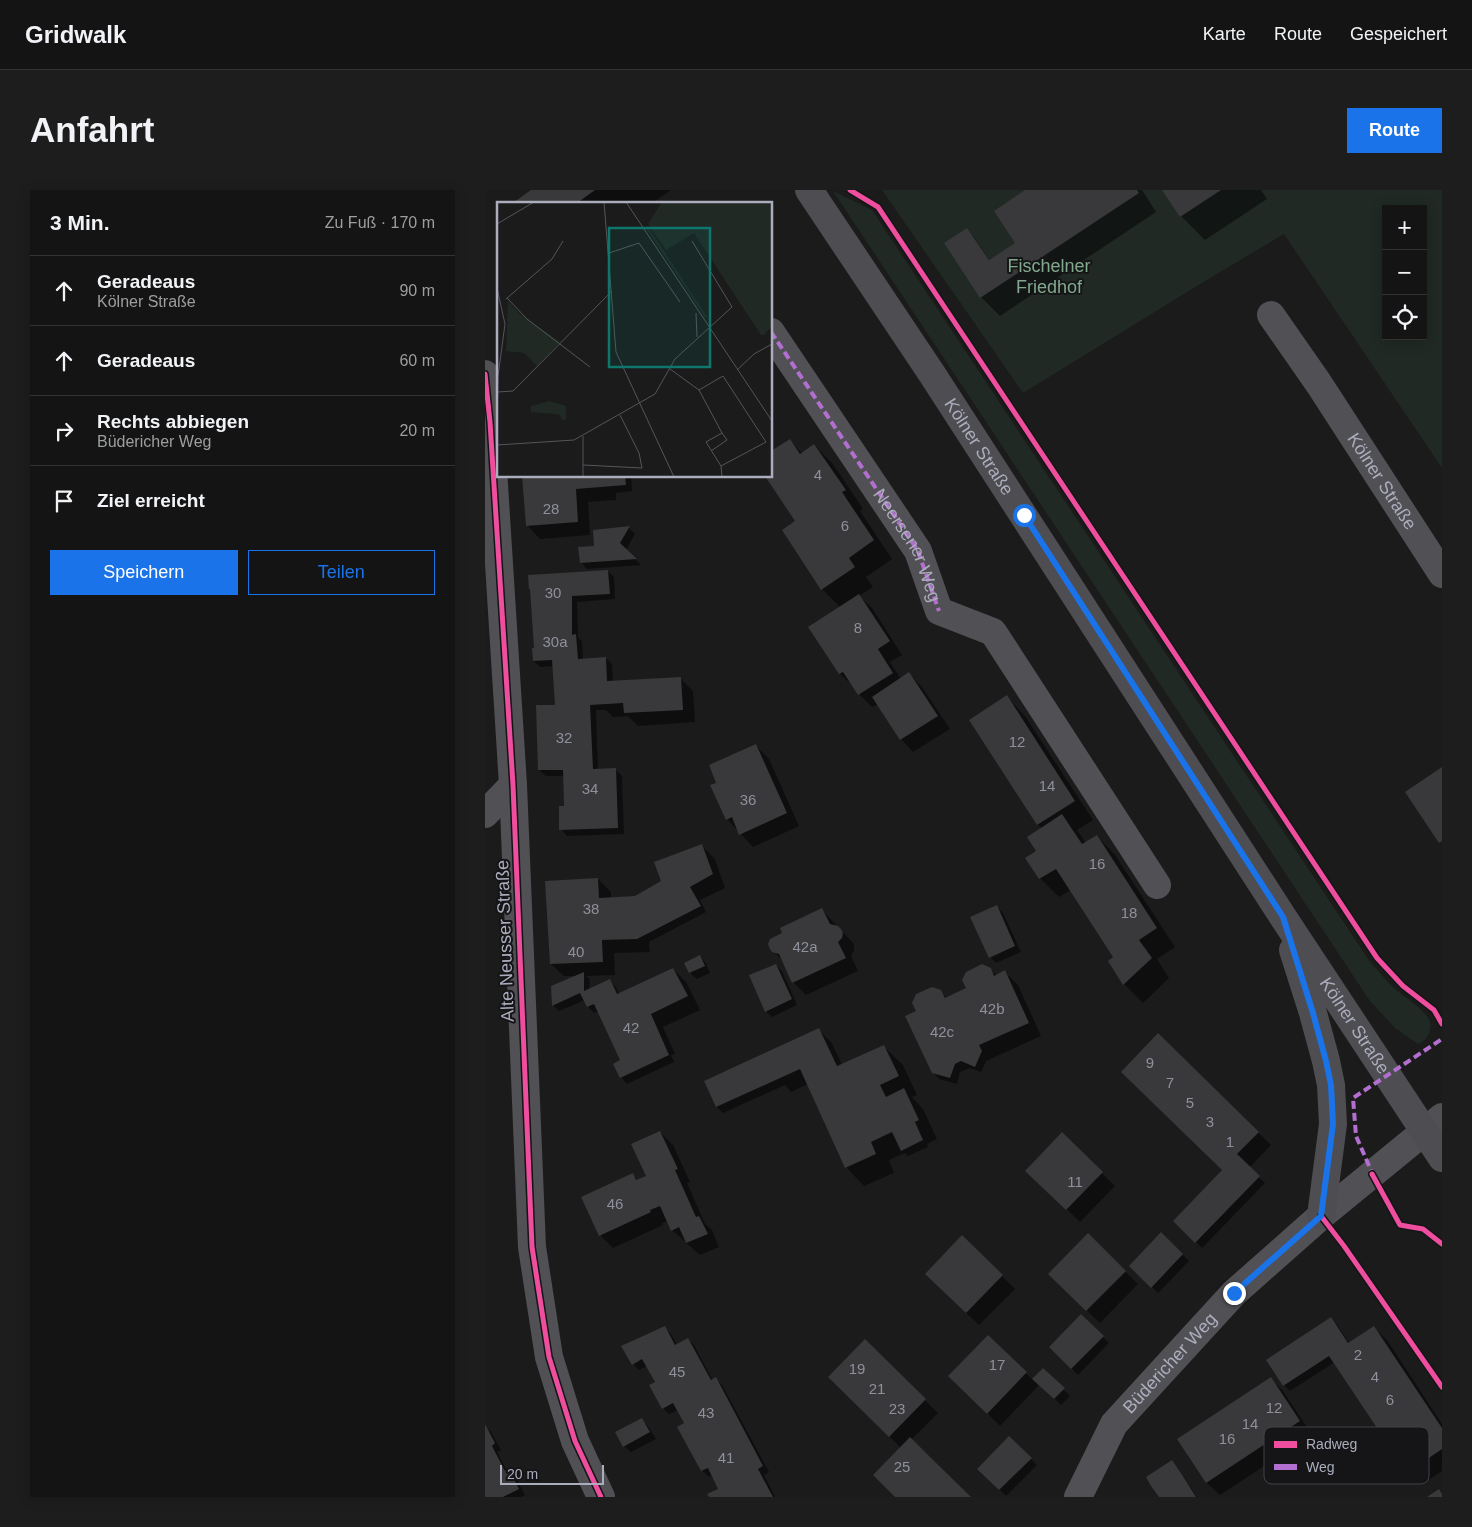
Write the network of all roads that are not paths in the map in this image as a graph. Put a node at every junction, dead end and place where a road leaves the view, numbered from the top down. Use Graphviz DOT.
graph roads {
  1 [pos="809,190"];
  2 [pos="1271,315"];
  3 [pos="773,335"];
  4 [pos="485,374"];
  5 [pos="494,421"];
  6 [pos="1442,574"];
  7 [pos="513,785"];
  8 [pos="485,814"];
  9 [pos="1157,886"];
  10 [pos="1283,917"];
  11 [pos="1433,1124"];
  12 [pos="1442,1158"];
  13 [pos="1321,1216"];
  14 [pos="601,1497"];
  15 [pos="1078,1497"];
  1 -- 10 [label="main road, Kölner Straße"];
  2 -- 6 [label="street, Kölner Straße"];
  3 -- 9 [label="street, Neersener Weg"];
  4 -- 5 [label="street, Alte Neusser Straße"];
  5 -- 7 [label="street, Alte Neusser Straße"];
  7 -- 8 [label="street"];
  7 -- 14 [label="street, Alte Neusser Straße"];
  10 -- 11 [label="main road, Kölner Straße"];
  10 -- 13 [label="main road"];
  11 -- 12 [label="main road, Kölner Straße"];
  11 -- 13 [label="street, Büdericher Weg"];
  13 -- 15 [label="street, Büdericher Weg"];
}
